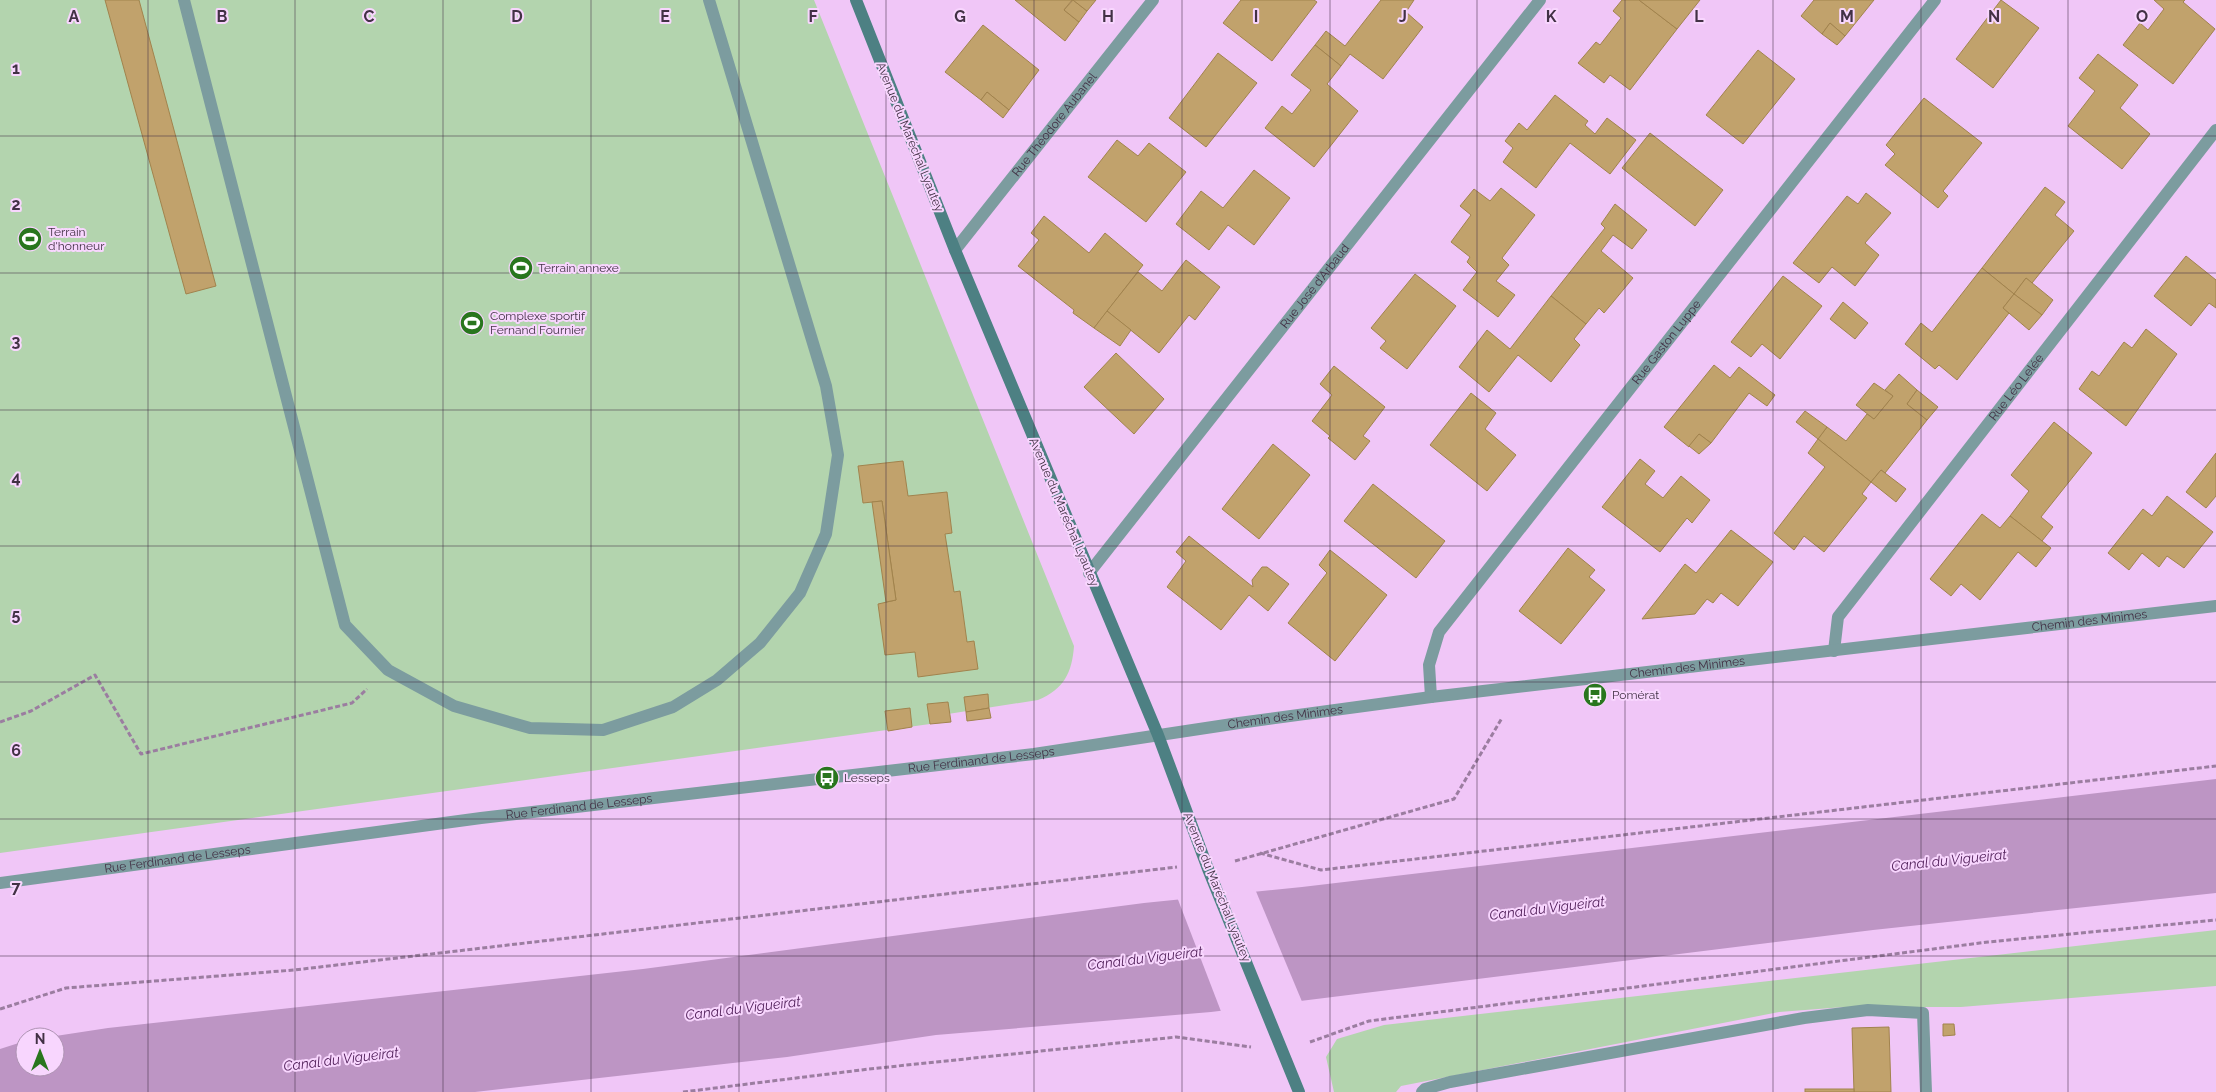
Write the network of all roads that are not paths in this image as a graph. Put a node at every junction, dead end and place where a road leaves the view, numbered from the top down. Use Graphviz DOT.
graph roads {
  1 [pos="184,0"];
  2 [pos="709,0"];
  3 [pos="856,0"];
  4 [pos="1153,0"];
  5 [pos="1540,0"];
  6 [pos="1935,0"];
  7 [pos="2216,130"];
  8 [pos="954,250"];
  9 [pos="1089,573"];
  10 [pos="2216,606"];
  11 [pos="1834,651"];
  12 [pos="1431,697"];
  13 [pos="1158,735"];
  14 [pos="0,883"];
  15 [pos="1299,1092"];
  16 [pos="1422,1092"];
  17 [pos="1926,1092"];
  1 -- 2 [label="street"];
  3 -- 8 [label="main road, Avenue du Maréchal Lyautey"];
  4 -- 8 [label="street, Rue Théodore Aubanel"];
  5 -- 9 [label="street, Rue José d'Arbaud"];
  6 -- 12 [label="street, Rue Gaston Luppe"];
  7 -- 11 [label="street, Rue Léo Lelée"];
  8 -- 9 [label="main road, Avenue du Maréchal Lyautey"];
  9 -- 13 [label="main road, Avenue du Maréchal Lyautey"];
  10 -- 11 [label="street, Chemin des Minimes"];
  11 -- 12 [label="street, Chemin des Minimes"];
  12 -- 13 [label="street, Chemin des Minimes"];
  13 -- 14 [label="street, Rue Ferdinand de Lesseps"];
  13 -- 15 [label="main road, Avenue du Maréchal Lyautey"];
  16 -- 17 [label="street"];
}
